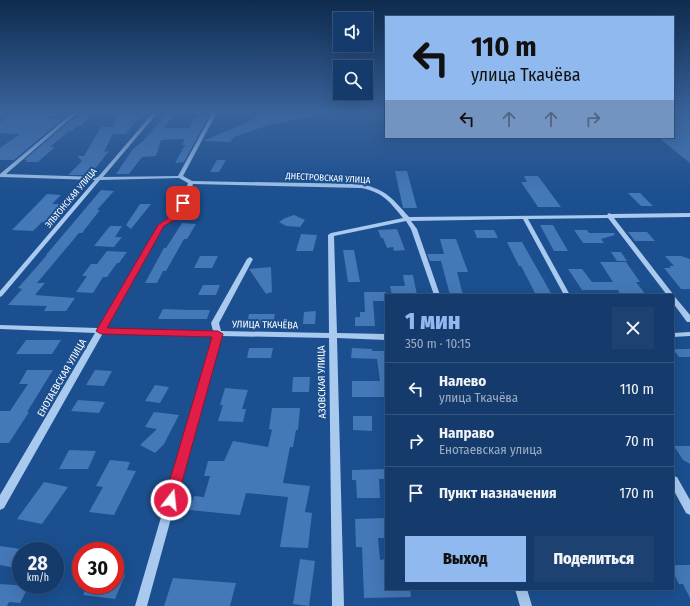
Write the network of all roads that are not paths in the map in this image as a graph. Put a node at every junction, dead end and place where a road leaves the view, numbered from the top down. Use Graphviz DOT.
graph roads {
  1 [pos="42,140"];
  2 [pos="132,140"];
  3 [pos="200,140"];
  4 [pos="0,175"];
  5 [pos="180,177"];
  6 [pos="98,179"];
  7 [pos="191,182"];
  8 [pos="609,215"];
  9 [pos="683,215"];
  10 [pos="690,215"];
  11 [pos="525,218"];
  12 [pos="407,219"];
  13 [pos="690,222"];
  14 [pos="250,259"];
  15 [pos="437,294"];
  16 [pos="566,294"];
  17 [pos="669,294"];
  18 [pos="0,296"];
  19 [pos="674,299"];
  20 [pos="690,320"];
  21 [pos="0,327"];
  22 [pos="101,331"];
  23 [pos="218,334"];
  24 [pos="690,334"];
  25 [pos="674,335"];
  26 [pos="332,337"];
  27 [pos="385,337"];
  28 [pos="674,482"];
  29 [pos="0,505"];
  30 [pos="690,510"];
  31 [pos="521,590"];
  32 [pos="141,606"];
  33 [pos="338,606"];
  34 [pos="526,606"];
  1 -- 4 [label="street"];
  2 -- 6 [label="street, ЭЛЬТОНСКАЯ УЛИЦА"];
  3 -- 5 [label="street"];
  4 -- 6 [label="street, ДНЕСТРОВСКАЯ УЛИЦА"];
  5 -- 6 [label="street, ДНЕСТРОВСКАЯ УЛИЦА"];
  5 -- 7 [label="street, ДНЕСТРОВСКАЯ УЛИЦА"];
  6 -- 18 [label="street, ЭЛЬТОНСКАЯ УЛИЦА"];
  7 -- 12 [label="street, ДНЕСТРОВСКАЯ УЛИЦА"];
  7 -- 22 [label="street, ЕНОТАЕВСКАЯ УЛИЦА"];
  8 -- 9 [label="street"];
  8 -- 11 [label="street"];
  8 -- 17 [label="street"];
  9 -- 10 [label="street"];
  9 -- 13 [label="street"];
  11 -- 12 [label="street"];
  11 -- 16 [label="street"];
  12 -- 15 [label="street, ДНЕСТРОВСКАЯ УЛИЦА"];
  12 -- 26 [label="street, АЗОВСКАЯ УЛИЦА"];
  14 -- 23 [label="street"];
  19 -- 20 [label="street"];
  21 -- 22 [label="street, УЛИЦА ТКАЧЁВА"];
  22 -- 23 [label="street, УЛИЦА ТКАЧЁВА"];
  22 -- 29 [label="street, ЕНОТАЕВСКАЯ УЛИЦА"];
  23 -- 26 [label="street, УЛИЦА ТКАЧЁВА"];
  23 -- 32 [label="street"];
  24 -- 25 [label="street"];
  26 -- 27 [label="street, УЛИЦА ТКАЧЁВА"];
  26 -- 33 [label="street, АЗОВСКАЯ УЛИЦА"];
  28 -- 30 [label="street"];
  31 -- 34 [label="street"];
}
